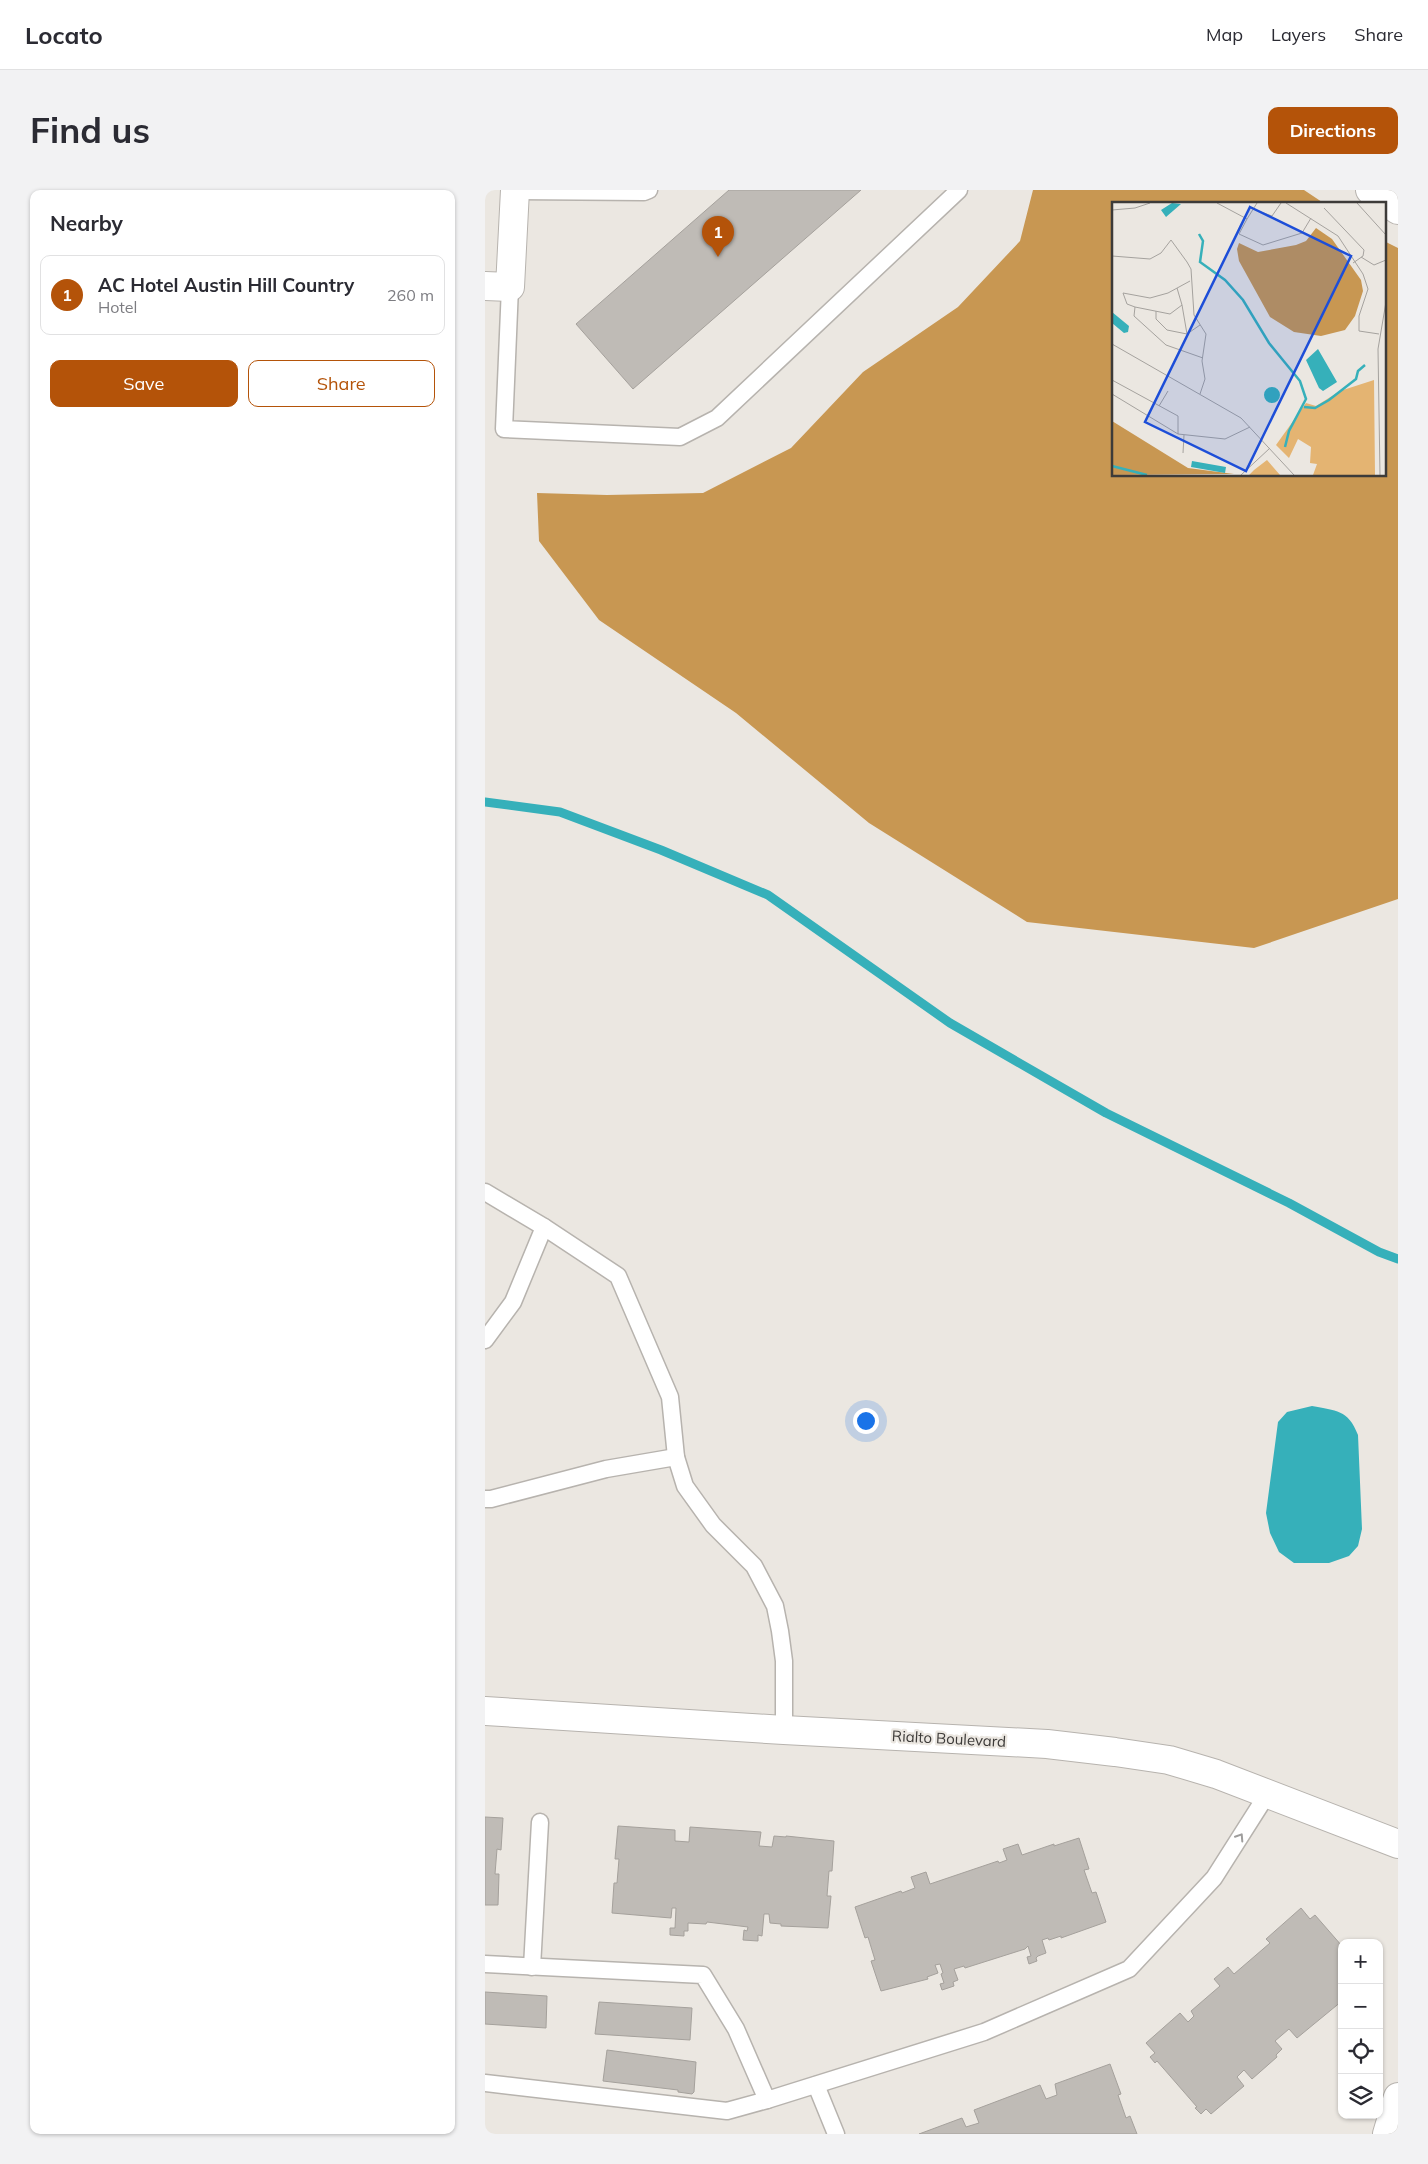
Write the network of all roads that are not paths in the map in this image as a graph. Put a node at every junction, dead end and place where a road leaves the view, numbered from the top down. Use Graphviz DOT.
graph roads {
  1 [pos="649,190"];
  2 [pos="959,190"];
  3 [pos="1370,190"];
  4 [pos="515,191"];
  5 [pos="1398,210"];
  6 [pos="497,287"];
  7 [pos="485,1192"];
  8 [pos="544,1227"];
  9 [pos="485,1340"];
  10 [pos="676,1457"];
  11 [pos="485,1498"];
  12 [pos="485,1711"];
  13 [pos="784,1730"];
  14 [pos="1268,1793"];
  15 [pos="540,1822"];
  16 [pos="1398,1844"];
  17 [pos="485,1964"];
  18 [pos="531,1967"];
  19 [pos="485,2083"];
  20 [pos="816,2085"];
  21 [pos="1398,2097"];
  22 [pos="767,2100"];
  23 [pos="836,2134"];
  24 [pos="1387,2134"];
  1 -- 4 [label="lane"];
  2 -- 6 [label="lane"];
  3 -- 5 [label="street"];
  4 -- 6 [label="street"];
  7 -- 8 [label="lane"];
  8 -- 9 [label="lane"];
  8 -- 10 [label="lane"];
  10 -- 11 [label="lane"];
  10 -- 13 [label="lane"];
  12 -- 13 [label="street, Rialto Boulevard"];
  13 -- 14 [label="street, Rialto Boulevard"];
  14 -- 16 [label="street, Rialto Boulevard"];
  20 -- 14 [label="lane, one-way"];
  15 -- 18 [label="lane"];
  17 -- 18 [label="lane"];
  18 -- 22 [label="lane"];
  19 -- 22 [label="lane"];
  20 -- 22 [label="lane"];
  20 -- 23 [label="lane"];
  21 -- 24 [label="street"];
}
